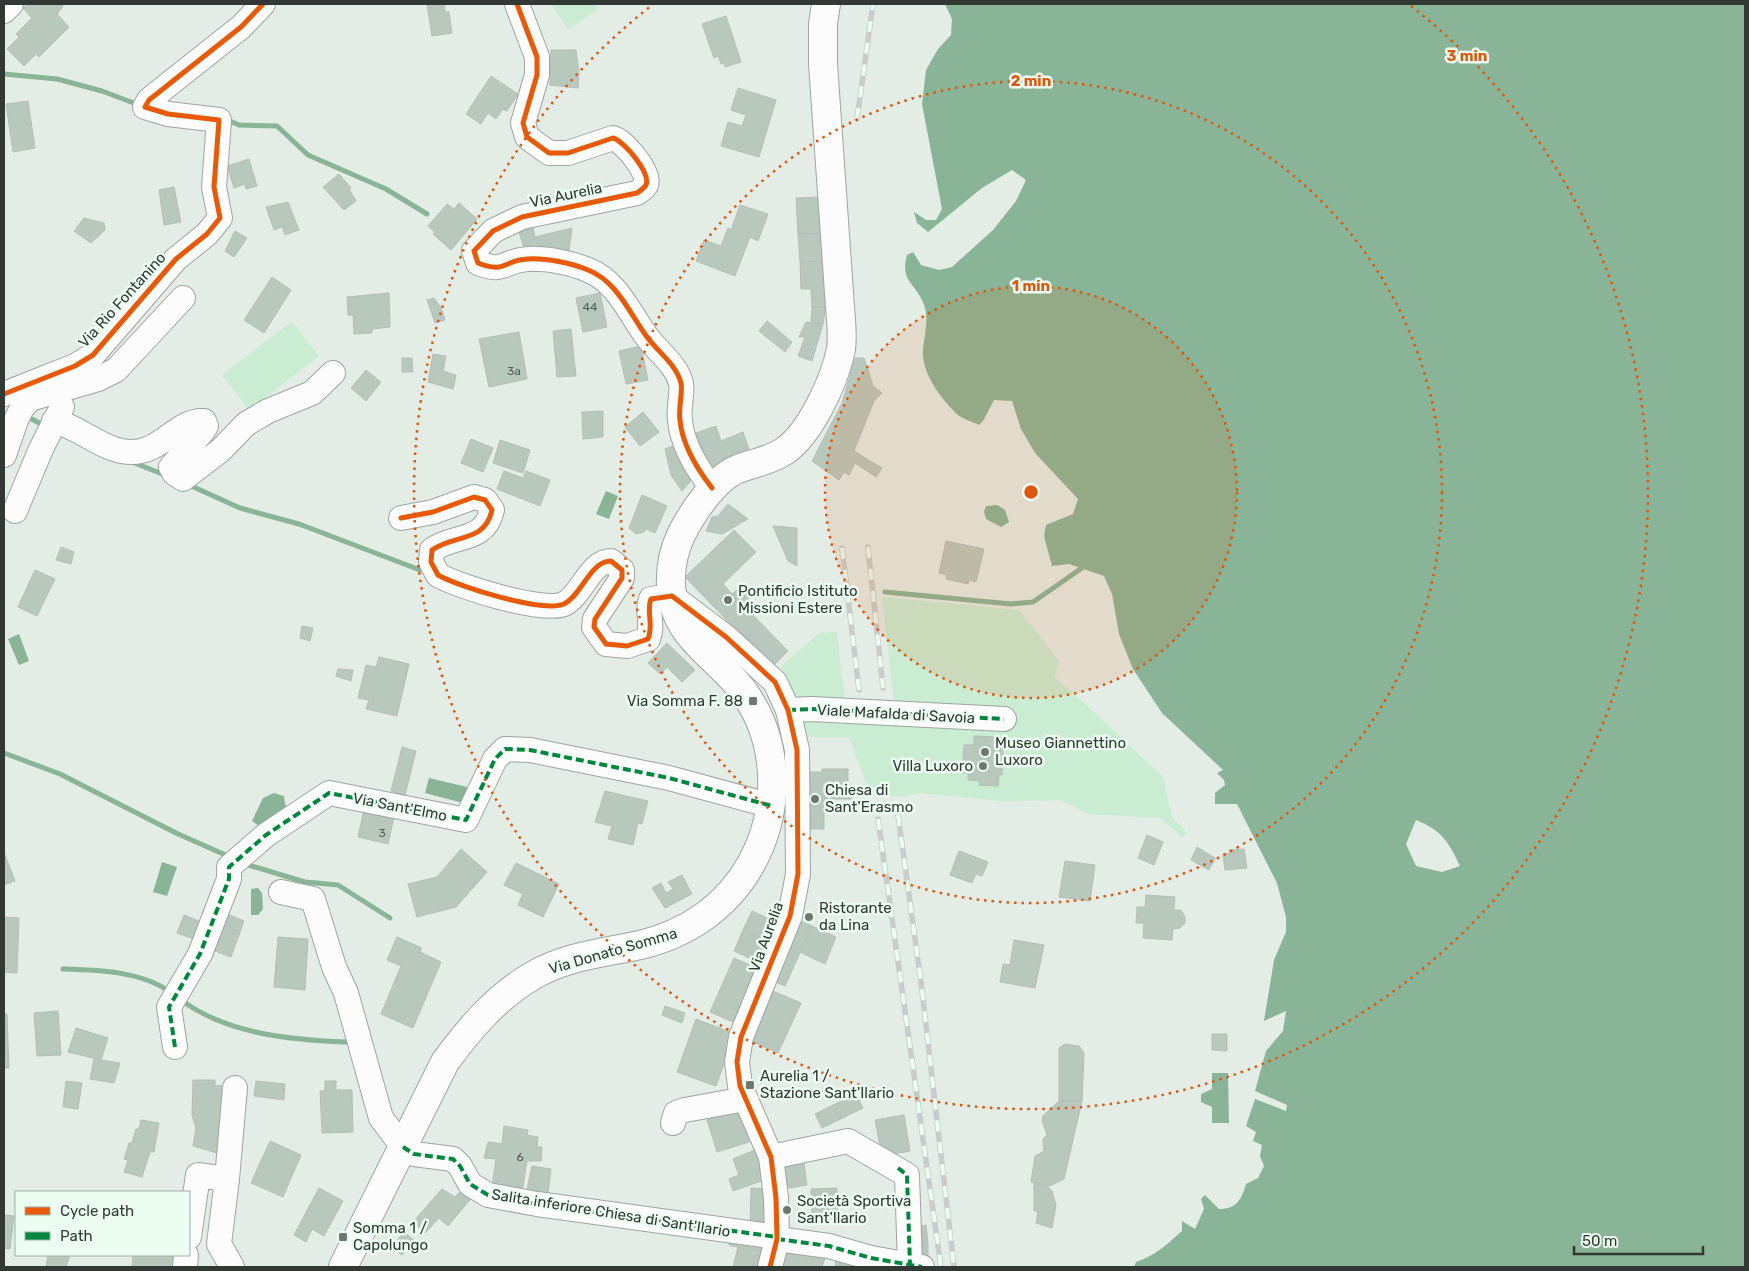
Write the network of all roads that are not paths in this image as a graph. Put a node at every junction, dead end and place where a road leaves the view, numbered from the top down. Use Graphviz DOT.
graph roads {
  1 [pos="11,4"];
  2 [pos="262,4"];
  3 [pos="516,4"];
  4 [pos="826,4"];
  5 [pos="4,11"];
  6 [pos="184,298"];
  7 [pos="333,373"];
  8 [pos="78,385"];
  9 [pos="4,394"];
  10 [pos="54,421"];
  11 [pos="4,455"];
  12 [pos="712,488"];
  13 [pos="15,511"];
  14 [pos="401,518"];
  15 [pos="672,596"];
  16 [pos="788,710"];
  17 [pos="1004,719"];
  18 [pos="772,806"];
  19 [pos="280,892"];
  20 [pos="175,1047"];
  21 [pos="235,1088"];
  22 [pos="745,1099"];
  23 [pos="673,1123"];
  24 [pos="403,1147"];
  25 [pos="770,1157"];
  26 [pos="227,1178"];
  27 [pos="190,1230"];
  28 [pos="777,1238"];
  29 [pos="916,1266"];
  30 [pos="232,1267"];
  31 [pos="343,1267"];
  32 [pos="770,1267"];
  1 -- 5 [label="street"];
  2 -- 9 [label="street, Via Rio Fontanino"];
  3 -- 12 [label="street, Via Aurelia"];
  4 -- 12 [label="main road"];
  6 -- 8 [label="street"];
  7 -- 10 [label="street"];
  8 -- 10 [label="street"];
  8 -- 11 [label="street"];
  10 -- 13 [label="street"];
  12 -- 15 [label="main road"];
  14 -- 15 [label="street"];
  15 -- 16 [label="street, Via Aurelia"];
  15 -- 18 [label="main road, Via Donato Somma"];
  16 -- 17 [label="street, Viale Mafalda di Savoia"];
  16 -- 22 [label="street, Via Aurelia"];
  18 -- 20 [label="street, Via Sant'Elmo"];
  18 -- 24 [label="main road, Via Donato Somma"];
  19 -- 24 [label="street"];
  21 -- 26 [label="street"];
  22 -- 23 [label="street"];
  22 -- 25 [label="street, Via Aurelia"];
  24 -- 28 [label="street, Salita inferiore Chiesa di Sant'Ilario"];
  24 -- 31 [label="main road, Via Donato Somma"];
  25 -- 28 [label="street, Via Aurelia"];
  25 -- 29 [label="street"];
  26 -- 27 [label="street"];
  26 -- 30 [label="street"];
  28 -- 29 [label="street, Salita inferiore Chiesa di Sant'Ilario"];
  28 -- 32 [label="street, Via Aurelia"];
}
